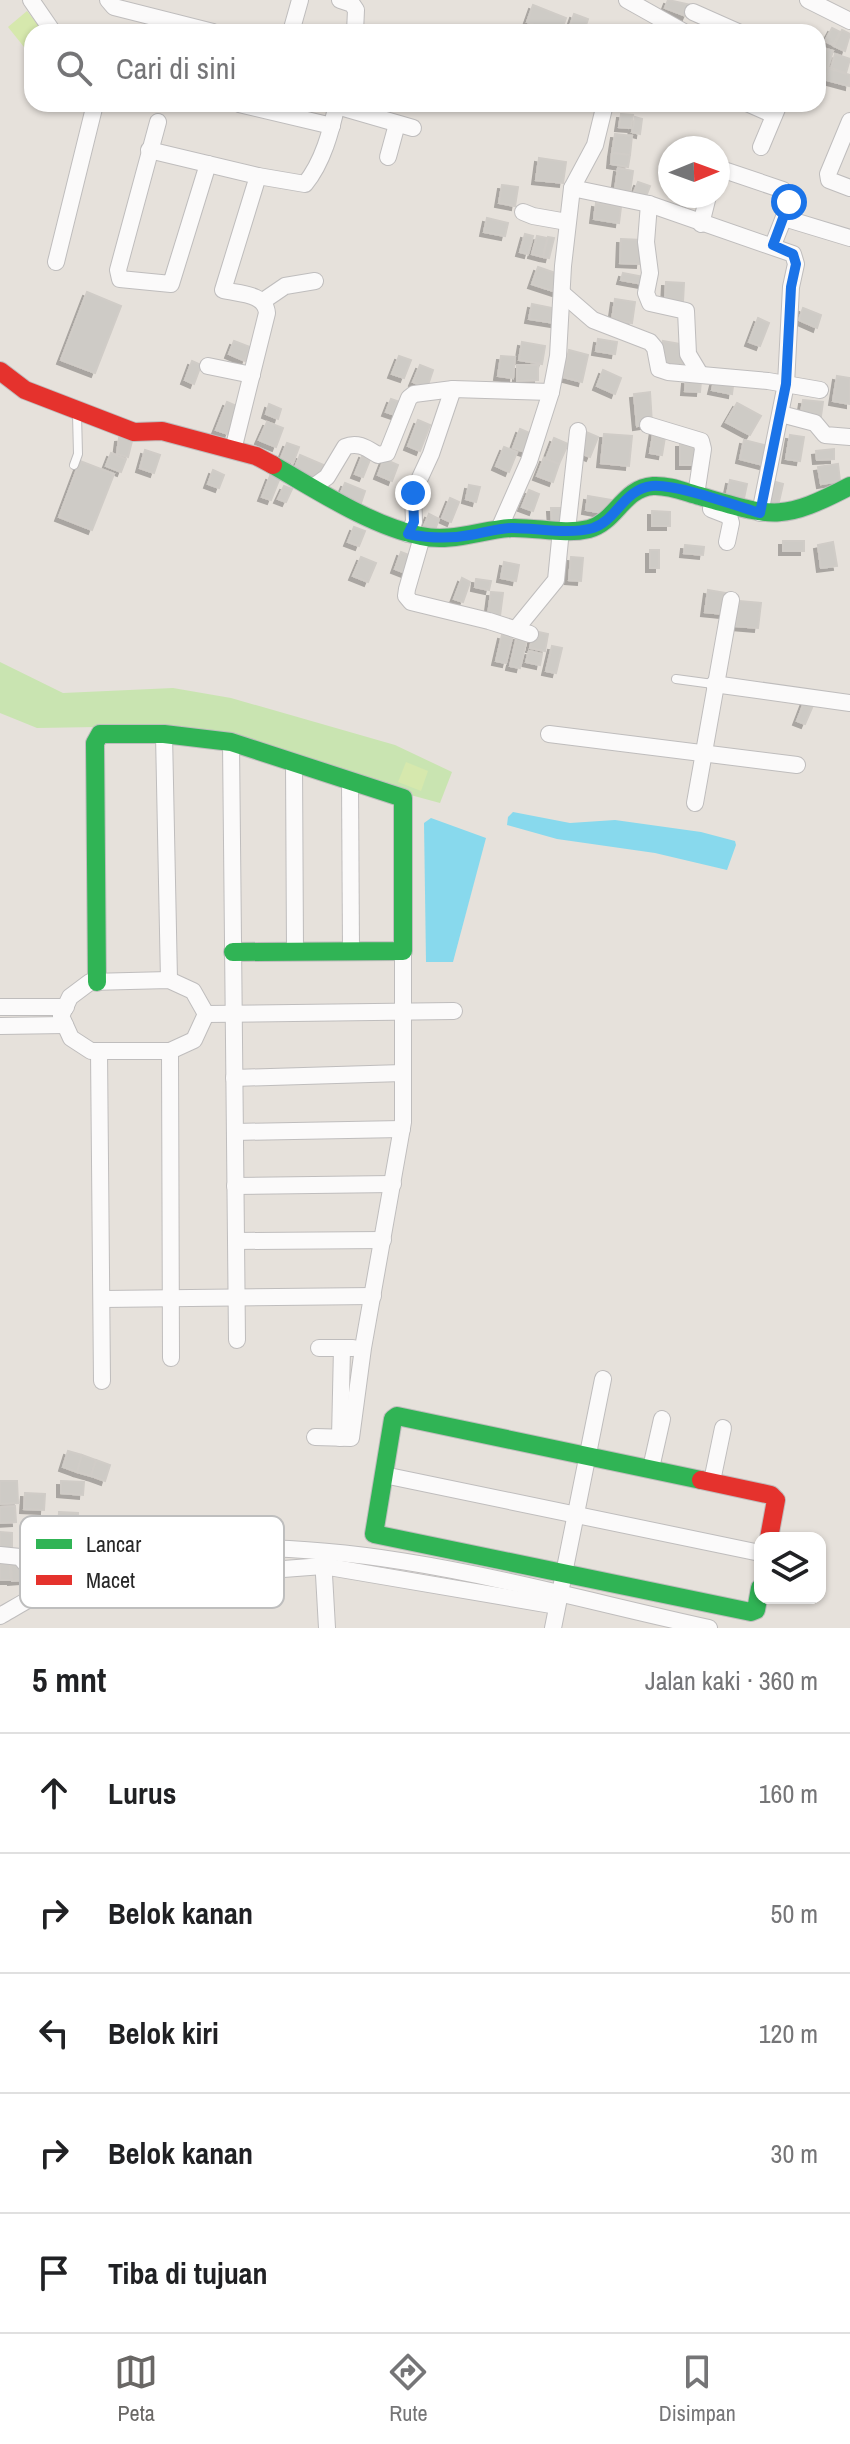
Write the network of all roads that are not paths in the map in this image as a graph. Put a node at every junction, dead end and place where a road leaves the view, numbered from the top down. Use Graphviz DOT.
graph roads {
  1 [pos="31,0"];
  2 [pos="300,0"];
  3 [pos="340,0"];
  4 [pos="808,0"];
  5 [pos="630,1"];
  6 [pos="115,4"];
  7 [pos="696,6"];
  8 [pos="850,21"];
  9 [pos="48,24"];
  10 [pos="179,24"];
  11 [pos="293,24"];
  12 [pos="355,24"];
  13 [pos="671,24"];
  14 [pos="725,24"];
  15 [pos="93,112"];
  16 [pos="273,112"];
  17 [pos="335,112"];
  18 [pos="360,112"];
  19 [pos="603,112"];
  20 [pos="775,112"];
  21 [pos="850,121"];
  22 [pos="158,122"];
  23 [pos="332,126"];
  24 [pos="761,147"];
  25 [pos="149,150"];
  26 [pos="388,157"];
  27 [pos="208,164"];
  28 [pos="730,172"];
  29 [pos="258,176"];
  30 [pos="572,188"];
  31 [pos="850,188"];
  32 [pos="649,204"];
  33 [pos="705,208"];
  34 [pos="523,212"];
  35 [pos="784,218"];
  36 [pos="567,222"];
  37 [pos="701,224"];
  38 [pos="850,238"];
  39 [pos="773,245"];
  40 [pos="56,262"];
  41 [pos="315,281"];
  42 [pos="563,294"];
  43 [pos="263,301"];
  44 [pos="208,366"];
  45 [pos="0,371"];
  46 [pos="700,374"];
  47 [pos="252,375"];
  48 [pos="786,384"];
  49 [pos="453,389"];
  50 [pos="820,390"];
  51 [pos="551,392"];
  52 [pos="77,409"];
  53 [pos="781,414"];
  54 [pos="648,425"];
  55 [pos="578,431"];
  56 [pos="850,437"];
  57 [pos="233,450"];
  58 [pos="74,465"];
  59 [pos="850,486"];
  60 [pos="313,487"];
  61 [pos="702,496"];
  62 [pos="760,513"];
  63 [pos="499,529"];
  64 [pos="564,530"];
  65 [pos="415,535"];
  66 [pos="727,542"];
  67 [pos="731,600"];
  68 [pos="676,679"];
  69 [pos="714,684"];
  70 [pos="850,703"];
  71 [pos="164,734"];
  72 [pos="549,734"];
  73 [pos="231,742"];
  74 [pos="703,751"];
  75 [pos="294,763"];
  76 [pos="797,765"];
  77 [pos="350,781"];
  78 [pos="695,803"];
  79 [pos="295,951"];
  80 [pos="351,951"];
  81 [pos="403,951"];
  82 [pos="233,952"];
  83 [pos="169,980"];
  84 [pos="97,982"];
  85 [pos="0,1007"];
  86 [pos="66,1007"];
  87 [pos="454,1011"];
  88 [pos="403,1012"];
  89 [pos="206,1014"];
  90 [pos="234,1014"];
  91 [pos="65,1025"];
  92 [pos="0,1026"];
  93 [pos="99,1051"];
  94 [pos="170,1051"];
  95 [pos="403,1073"];
  96 [pos="234,1078"];
  97 [pos="402,1129"];
  98 [pos="235,1132"];
  99 [pos="393,1184"];
  100 [pos="235,1186"];
  101 [pos="383,1240"];
  102 [pos="236,1241"];
  103 [pos="373,1296"];
  104 [pos="171,1298"];
  105 [pos="103,1299"];
  106 [pos="236,1299"];
  107 [pos="237,1340"];
  108 [pos="319,1348"];
  109 [pos="342,1348"];
  110 [pos="363,1348"];
  111 [pos="171,1358"];
  112 [pos="603,1379"];
  113 [pos="102,1381"];
  114 [pos="662,1419"];
  115 [pos="723,1428"];
  116 [pos="315,1437"];
  117 [pos="340,1438"];
  118 [pos="588,1455"];
  119 [pos="651,1468"];
  120 [pos="384,1475"];
  121 [pos="712,1481"];
  122 [pos="576,1515"];
  123 [pos="770,1532"];
  124 [pos="754,1552"];
  125 [pos="284,1554"];
  126 [pos="0,1555"];
  127 [pos="20,1557"];
  128 [pos="323,1559"];
  129 [pos="284,1564"];
  130 [pos="565,1572"];
  131 [pos="558,1600"];
  132 [pos="757,1604"];
  133 [pos="20,1605"];
  134 [pos="0,1616"];
  135 [pos="327,1628"];
  136 [pos="553,1628"];
  137 [pos="709,1628"];
  1 -- 9 [label="street"];
  2 -- 11 [label="street"];
  3 -- 12 [label="street"];
  4 -- 8 [label="street"];
  5 -- 13 [label="street"];
  6 -- 10 [label="street"];
  7 -- 14 [label="street"];
  15 -- 40 [label="street"];
  16 -- 23 [label="street"];
  17 -- 23 [label="street"];
  18 -- 26 [label="street"];
  19 -- 30 [label="street"];
  20 -- 24 [label="street"];
  21 -- 31 [label="street"];
  22 -- 25 [label="street"];
  23 -- 29 [label="street"];
  25 -- 27 [label="street"];
  25 -- 27 [label="street"];
  27 -- 29 [label="street"];
  28 -- 35 [label="street"];
  29 -- 43 [label="street"];
  30 -- 32 [label="street"];
  30 -- 36 [label="street"];
  32 -- 37 [label="street"];
  32 -- 46 [label="street"];
  33 -- 37 [label="street"];
  34 -- 36 [label="street"];
  35 -- 38 [label="street"];
  35 -- 39 [label="street"];
  36 -- 42 [label="street"];
  37 -- 39 [label="street"];
  39 -- 48 [label="street"];
  41 -- 43 [label="street"];
  42 -- 46 [label="street"];
  42 -- 51 [label="street"];
  43 -- 47 [label="street"];
  44 -- 47 [label="street"];
  45 -- 52 [label="street"];
  46 -- 48 [label="street"];
  47 -- 57 [label="street"];
  48 -- 50 [label="street"];
  48 -- 53 [label="street"];
  49 -- 51 [label="street"];
  49 -- 60 [label="street"];
  49 -- 65 [label="street"];
  51 -- 63 [label="street"];
  52 -- 57 [label="street"];
  52 -- 58 [label="lane"];
  53 -- 56 [label="street"];
  53 -- 62 [label="street"];
  54 -- 61 [label="street"];
  55 -- 64 [label="street"];
  57 -- 60 [label="street"];
  59 -- 62 [label="street"];
  60 -- 65 [label="street"];
  61 -- 62 [label="street"];
  61 -- 64 [label="street"];
  61 -- 66 [label="street"];
  63 -- 64 [label="street"];
  63 -- 65 [label="street"];
  64 -- 65 [label="street"];
  67 -- 69 [label="street"];
  68 -- 69 [label="lane"];
  69 -- 70 [label="street"];
  69 -- 74 [label="street"];
  71 -- 73 [label="street"];
  71 -- 83 [label="street"];
  71 -- 84 [label="street"];
  72 -- 74 [label="street"];
  73 -- 75 [label="street"];
  73 -- 82 [label="street"];
  74 -- 76 [label="street"];
  74 -- 78 [label="street"];
  75 -- 77 [label="street"];
  75 -- 79 [label="street"];
  77 -- 80 [label="street"];
  77 -- 81 [label="street"];
  79 -- 80 [label="street"];
  79 -- 82 [label="street"];
  80 -- 81 [label="street"];
  81 -- 88 [label="street"];
  82 -- 90 [label="street"];
  83 -- 84 [label="street"];
  83 -- 89 [label="street"];
  84 -- 86 [label="street"];
  85 -- 86 [label="street"];
  86 -- 91 [label="street"];
  87 -- 88 [label="street"];
  88 -- 90 [label="street"];
  88 -- 95 [label="street"];
  89 -- 90 [label="street"];
  89 -- 94 [label="street"];
  90 -- 96 [label="street"];
  91 -- 92 [label="street"];
  91 -- 93 [label="street"];
  93 -- 94 [label="street"];
  93 -- 105 [label="street"];
  94 -- 104 [label="street"];
  95 -- 96 [label="street"];
  95 -- 97 [label="street"];
  96 -- 98 [label="street"];
  97 -- 98 [label="street"];
  97 -- 99 [label="street"];
  98 -- 100 [label="street"];
  99 -- 100 [label="street"];
  99 -- 101 [label="street"];
  100 -- 102 [label="street"];
  101 -- 102 [label="street"];
  101 -- 103 [label="street"];
  102 -- 106 [label="street"];
  103 -- 106 [label="street"];
  103 -- 110 [label="street"];
  104 -- 105 [label="street"];
  104 -- 106 [label="street"];
  104 -- 111 [label="street"];
  105 -- 113 [label="street"];
  106 -- 107 [label="street"];
  108 -- 109 [label="street"];
  109 -- 110 [label="street"];
  109 -- 117 [label="street"];
  110 -- 117 [label="street"];
  112 -- 118 [label="street"];
  114 -- 119 [label="street"];
  115 -- 121 [label="street"];
  116 -- 117 [label="street"];
  118 -- 119 [label="street"];
  118 -- 120 [label="street"];
  118 -- 122 [label="street"];
  119 -- 121 [label="street"];
  120 -- 122 [label="street"];
  120 -- 130 [label="street"];
  121 -- 123 [label="street"];
  122 -- 124 [label="street"];
  122 -- 130 [label="street"];
  125 -- 128 [label="street"];
  126 -- 127 [label="street"];
  128 -- 129 [label="street"];
  128 -- 131 [label="street"];
  128 -- 135 [label="street"];
  130 -- 131 [label="street"];
  130 -- 132 [label="street"];
  131 -- 136 [label="street"];
  131 -- 137 [label="street"];
  133 -- 134 [label="street"];
}
